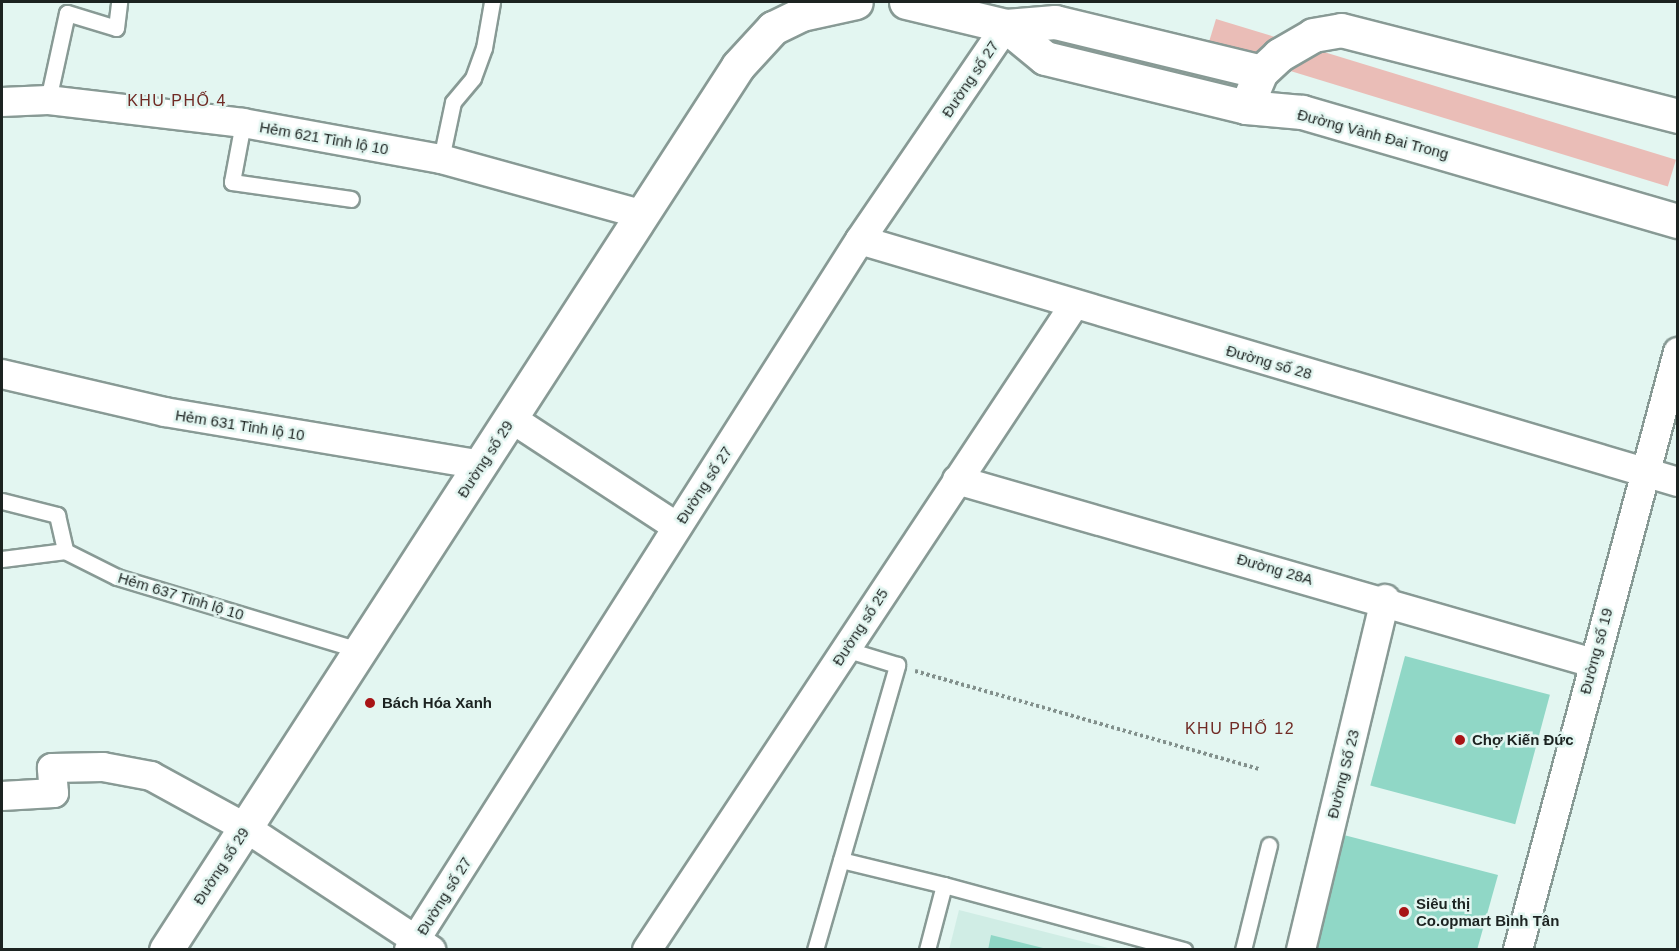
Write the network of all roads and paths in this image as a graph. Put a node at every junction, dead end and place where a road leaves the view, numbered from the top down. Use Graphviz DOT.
graph roads {
  1 [pos="119,2"];
  2 [pos="492,2"];
  3 [pos="906,2"];
  4 [pos="845,4"];
  5 [pos="954,5"];
  6 [pos="1006,26"];
  7 [pos="1261,72"];
  8 [pos="48,100"];
  9 [pos="2,102"];
  10 [pos="1246,107"];
  11 [pos="1677,116"];
  12 [pos="243,123"];
  13 [pos="441,159"];
  14 [pos="351,199"];
  15 [pos="640,214"];
  16 [pos="1677,221"];
  17 [pos="861,240"];
  18 [pos="1074,305"];
  19 [pos="1677,352"];
  20 [pos="2,374"];
  21 [pos="512,419"];
  22 [pos="481,465"];
  23 [pos="1645,472"];
  24 [pos="957,480"];
  25 [pos="1677,482"];
  26 [pos="2,501"];
  27 [pos="677,527"];
  28 [pos="65,550"];
  29 [pos="2,559"];
  30 [pos="1385,599"];
  31 [pos="845,649"];
  32 [pos="362,651"];
  33 [pos="1593,663"];
  34 [pos="897,665"];
  35 [pos="1260,769"];
  36 [pos="2,796"];
  37 [pos="246,828"];
  38 [pos="1269,845"];
  39 [pos="841,860"];
  40 [pos="944,885"];
  41 [pos="418,946"];
  42 [pos="166,950"];
  43 [pos="647,950"];
  44 [pos="815,950"];
  45 [pos="927,950"];
  46 [pos="1184,950"];
  47 [pos="1243,950"];
  48 [pos="1300,950"];
  49 [pos="1518,950"];
  1 -- 8 [label="lane"];
  2 -- 13 [label="lane"];
  3 -- 5 [label="street, Đường Vành Đai Trong"];
  4 -- 15 [label="street, Đường số 29"];
  5 -- 6 [label="street, Đường Vành Đai Trong"];
  6 -- 7 [label="street, Đường Vành Đai Trong"];
  6 -- 10 [label="street, Đường Vành Đai Trong"];
  6 -- 17 [label="street, Đường số 27"];
  7 -- 10 [label="street"];
  7 -- 11 [label="street"];
  8 -- 9 [label="street, Hẻm 621 Tỉnh lộ 10"];
  8 -- 12 [label="street, Hẻm 621 Tỉnh lộ 10"];
  10 -- 16 [label="street, Đường Vành Đai Trong"];
  12 -- 13 [label="street, Hẻm 621 Tỉnh lộ 10"];
  12 -- 14 [label="lane"];
  13 -- 15 [label="street, Hẻm 621 Tỉnh lộ 10"];
  15 -- 21 [label="street, Đường số 29"];
  17 -- 18 [label="street, Đường số 28"];
  17 -- 27 [label="street, Đường số 27"];
  18 -- 23 [label="street, Đường số 28"];
  18 -- 24 [label="street, Đường số 25"];
  19 -- 23 [label="street, Đường số 19"];
  20 -- 22 [label="street, Hẻm 631 Tỉnh lộ 10"];
  21 -- 22 [label="street, Đường số 29"];
  21 -- 27 [label="street"];
  22 -- 32 [label="street, Đường số 29"];
  23 -- 25 [label="street, Đường số 28"];
  23 -- 33 [label="street, Đường số 19"];
  24 -- 30 [label="street, Đường 28A"];
  24 -- 31 [label="street, Đường số 25"];
  26 -- 28 [label="lane"];
  27 -- 41 [label="street, Đường số 27"];
  28 -- 29 [label="lane"];
  28 -- 32 [label="lane, Hẻm 637 Tỉnh lộ 10"];
  30 -- 33 [label="street, Đường 28A"];
  30 -- 48 [label="street, Đường Số 23"];
  31 -- 34 [label="lane"];
  31 -- 43 [label="street, Đường số 25"];
  32 -- 37 [label="street, Đường số 29"];
  33 -- 49 [label="street, Đường số 19"];
  34 -- 35 [label="path"];
  34 -- 39 [label="lane"];
  36 -- 37 [label="street"];
  37 -- 41 [label="street"];
  37 -- 42 [label="street, Đường số 29"];
  38 -- 47 [label="lane"];
  39 -- 40 [label="lane"];
  39 -- 44 [label="lane"];
  40 -- 45 [label="lane"];
  40 -- 46 [label="lane"];
}
